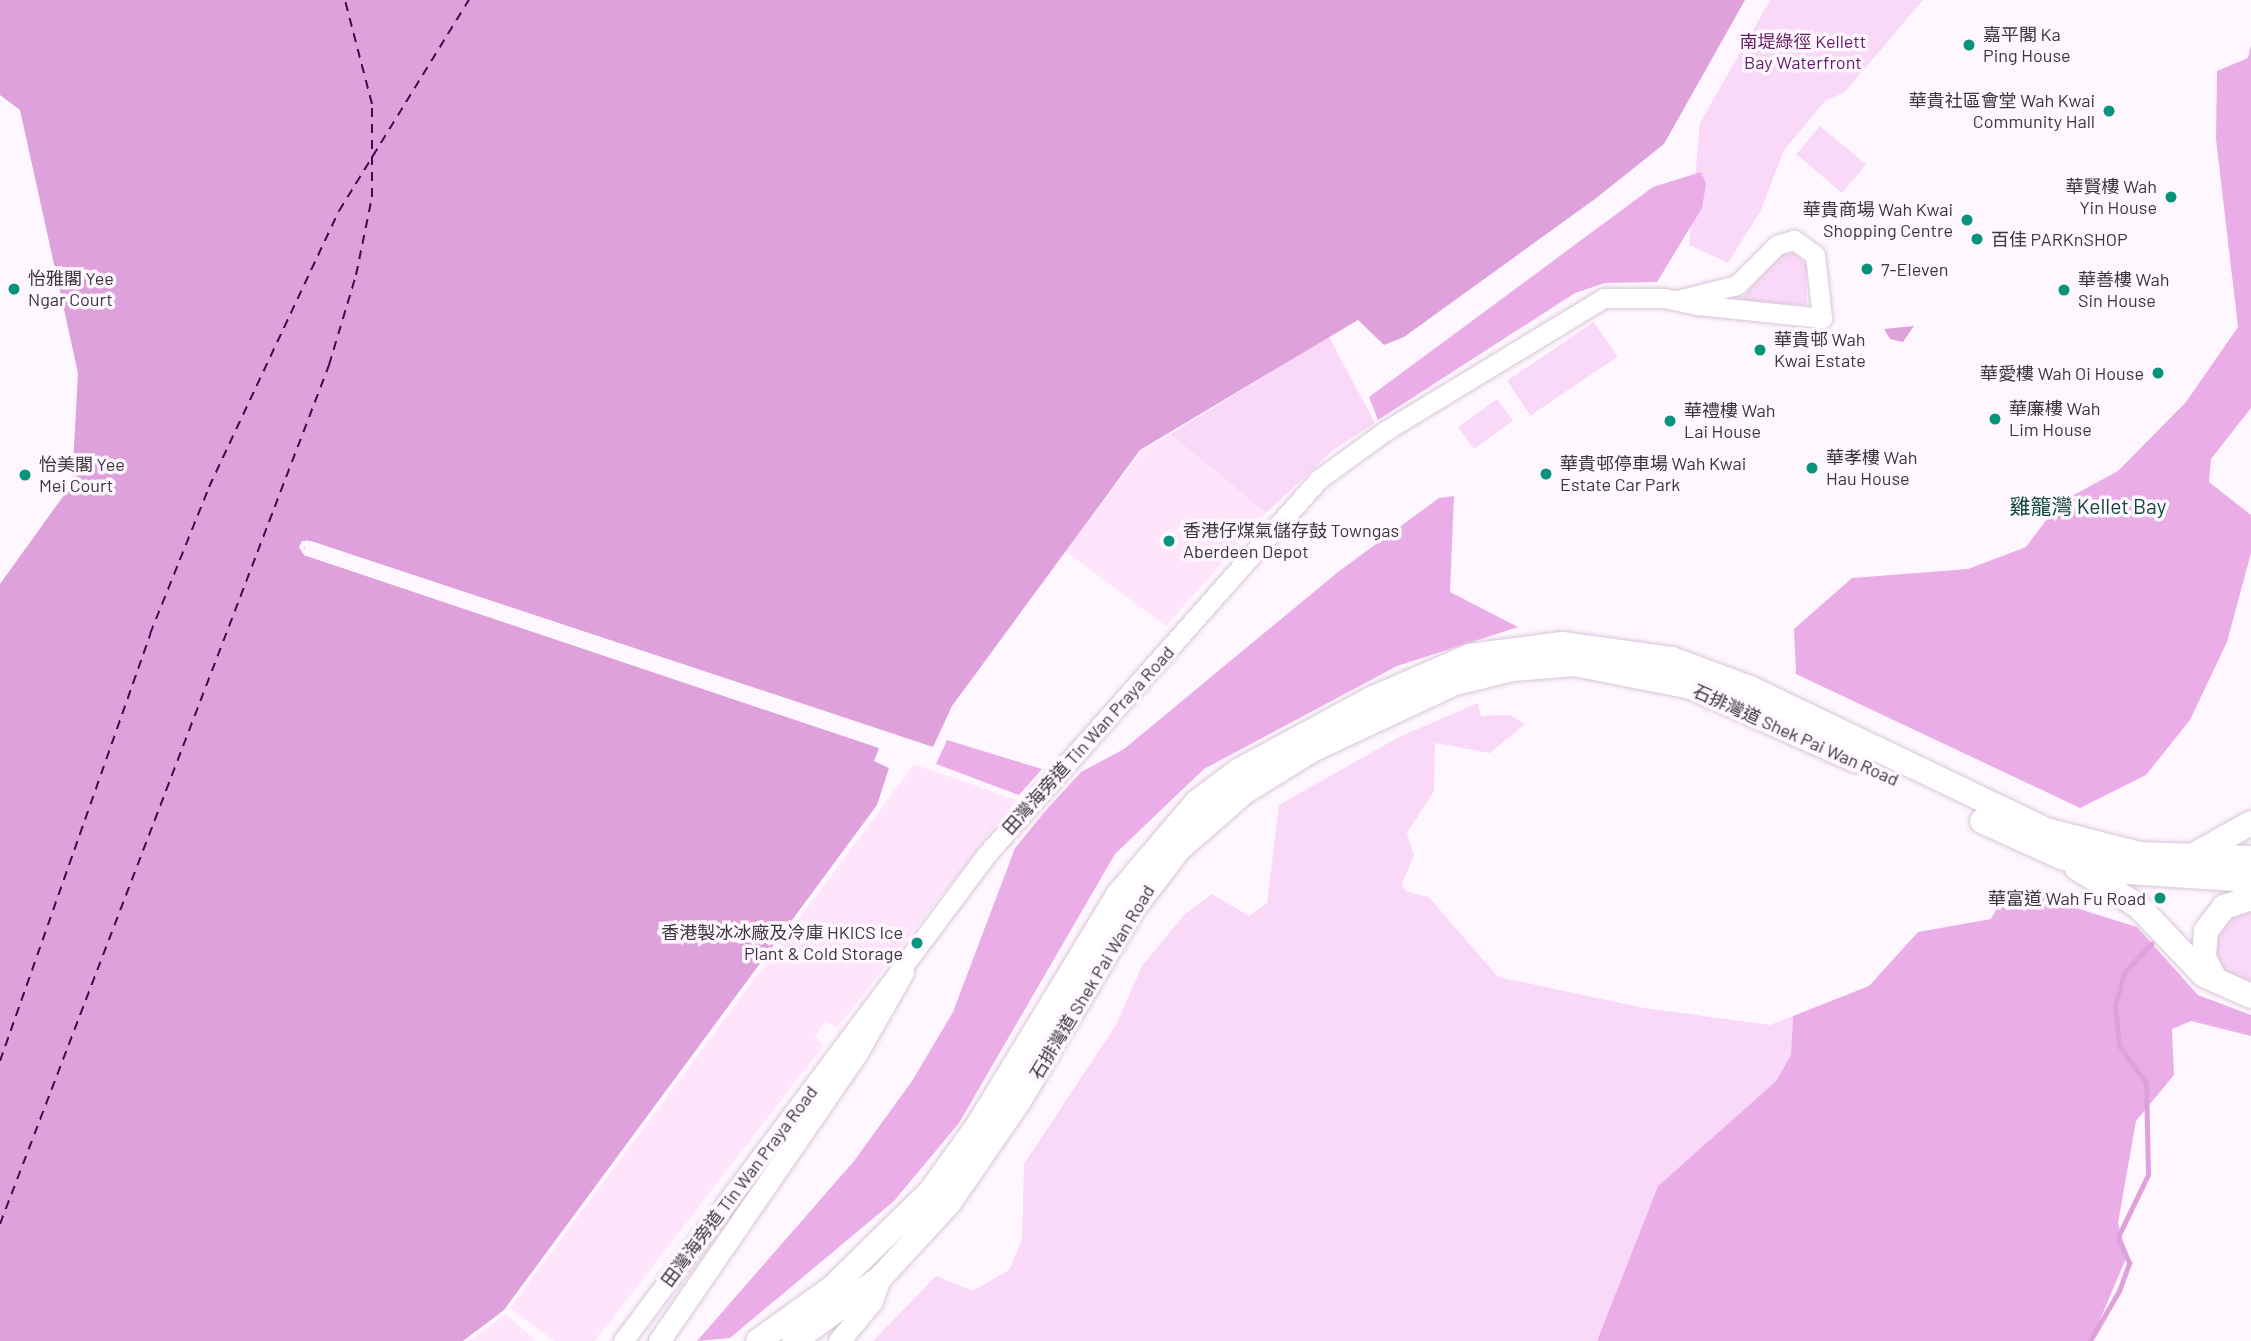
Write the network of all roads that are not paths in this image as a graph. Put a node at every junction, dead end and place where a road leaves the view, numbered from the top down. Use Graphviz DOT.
graph roads {
  1 [pos="1678,300"];
  2 [pos="2251,823"];
  3 [pos="2061,858"];
  4 [pos="2251,858"];
  5 [pos="2187,859"];
  6 [pos="2251,880"];
  7 [pos="2251,898"];
  8 [pos="903,972"];
  9 [pos="2226,989"];
  10 [pos="2251,996"];
  11 [pos="880,1278"];
  12 [pos="623,1341"];
  13 [pos="659,1341"];
  14 [pos="758,1341"];
  15 [pos="794,1341"];
  16 [pos="839,1341"];
  1 -- 1 [label="street, 田灣海旁道 Tin Wan Praya Road"];
  1 -- 8 [label="street, 田灣海旁道 Tin Wan Praya Road"];
  2 -- 5 [label="main road"];
  3 -- 6 [label="main road, 石排灣道 Shek Pai Wan Road"];
  3 -- 9 [label="main road"];
  3 -- 11 [label="main road, 石排灣道 Shek Pai Wan Road"];
  4 -- 5 [label="main road, 石排灣道 Shek Pai Wan Road"];
  5 -- 14 [label="main road, 石排灣道 Shek Pai Wan Road"];
  7 -- 9 [label="main road"];
  8 -- 12 [label="street, 田灣海旁道 Tin Wan Praya Road"];
  8 -- 13 [label="main road"];
  9 -- 10 [label="main road"];
  11 -- 15 [label="main road"];
  11 -- 16 [label="main road, 石排灣道 Shek Pai Wan Road"];
}
